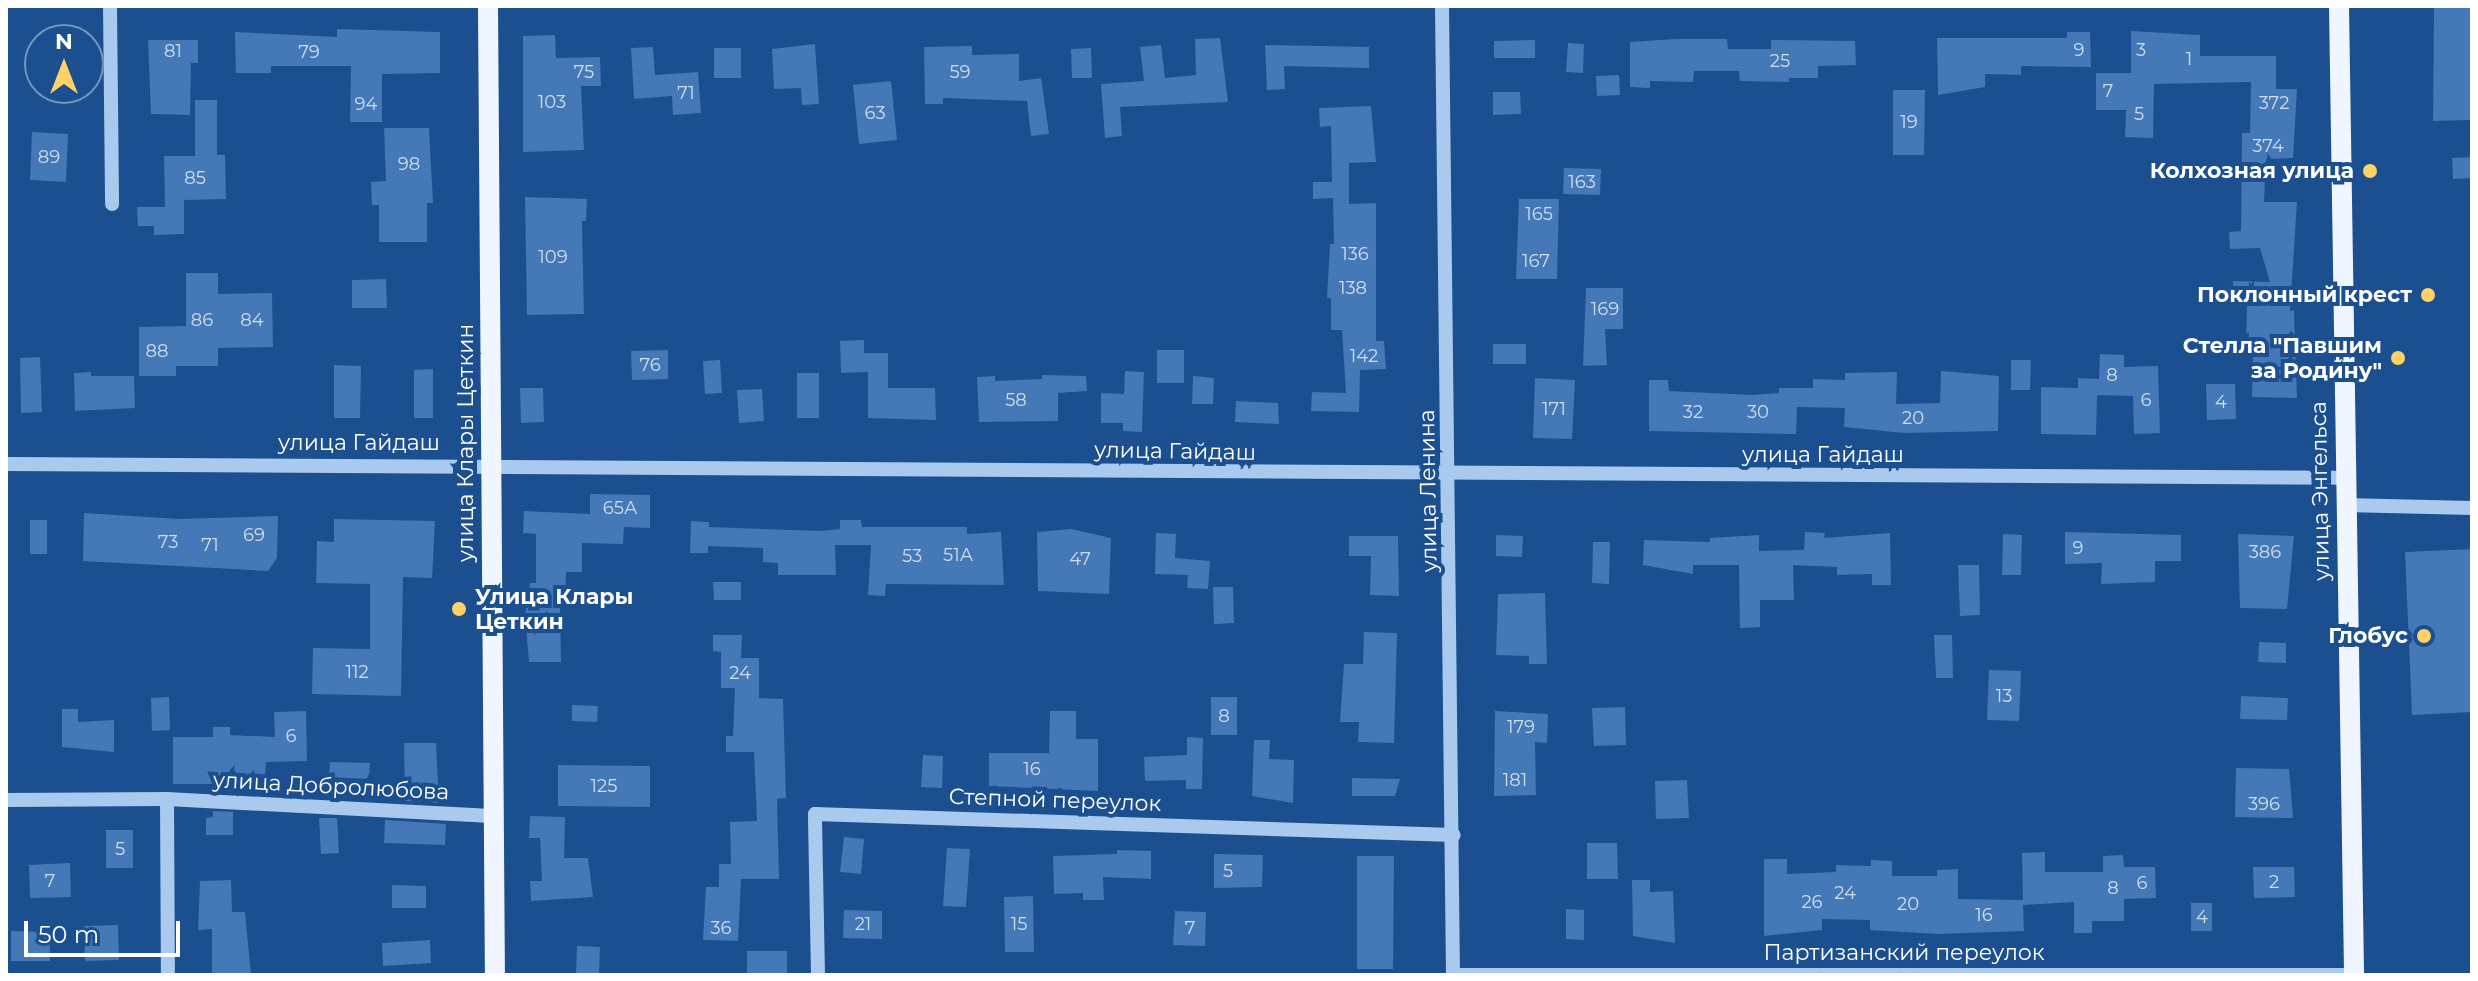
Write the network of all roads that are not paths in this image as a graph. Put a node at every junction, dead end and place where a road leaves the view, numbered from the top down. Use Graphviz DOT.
graph roads {
  1 [pos="110,6"];
  2 [pos="488,6"];
  3 [pos="1442,6"];
  4 [pos="2339,6"];
  5 [pos="112,204"];
  6 [pos="6,464"];
  7 [pos="490,465"];
  8 [pos="1450,476"];
  9 [pos="2343,478"];
  10 [pos="2344,505"];
  11 [pos="2472,508"];
  12 [pos="167,799"];
  13 [pos="6,800"];
  14 [pos="492,816"];
  15 [pos="1454,835"];
  16 [pos="168,975"];
  17 [pos="495,975"];
  18 [pos="818,975"];
  19 [pos="1453,975"];
  20 [pos="2354,975"];
  1 -- 5 [label="street"];
  2 -- 7 [label="main road, улица Клары Цеткин"];
  3 -- 8 [label="street, улица Ленина"];
  4 -- 9 [label="main road, улица Энгельса"];
  6 -- 7 [label="street, улица Гайдаш"];
  7 -- 8 [label="street, улица Гайдаш"];
  7 -- 14 [label="main road, улица Клары Цеткин"];
  8 -- 9 [label="street, улица Гайдаш"];
  8 -- 15 [label="street, улица Ленина"];
  9 -- 10 [label="main road, улица Энгельса"];
  10 -- 11 [label="street"];
  10 -- 20 [label="main road, улица Энгельса"];
  12 -- 13 [label="street, улица Добролюбова"];
  12 -- 14 [label="street, улица Добролюбова"];
  12 -- 16 [label="street"];
  14 -- 17 [label="main road, улица Клары Цеткин"];
  15 -- 18 [label="street, Степной переулок"];
  15 -- 19 [label="street, улица Ленина"];
  19 -- 20 [label="street, Партизанский переулок"];
}
